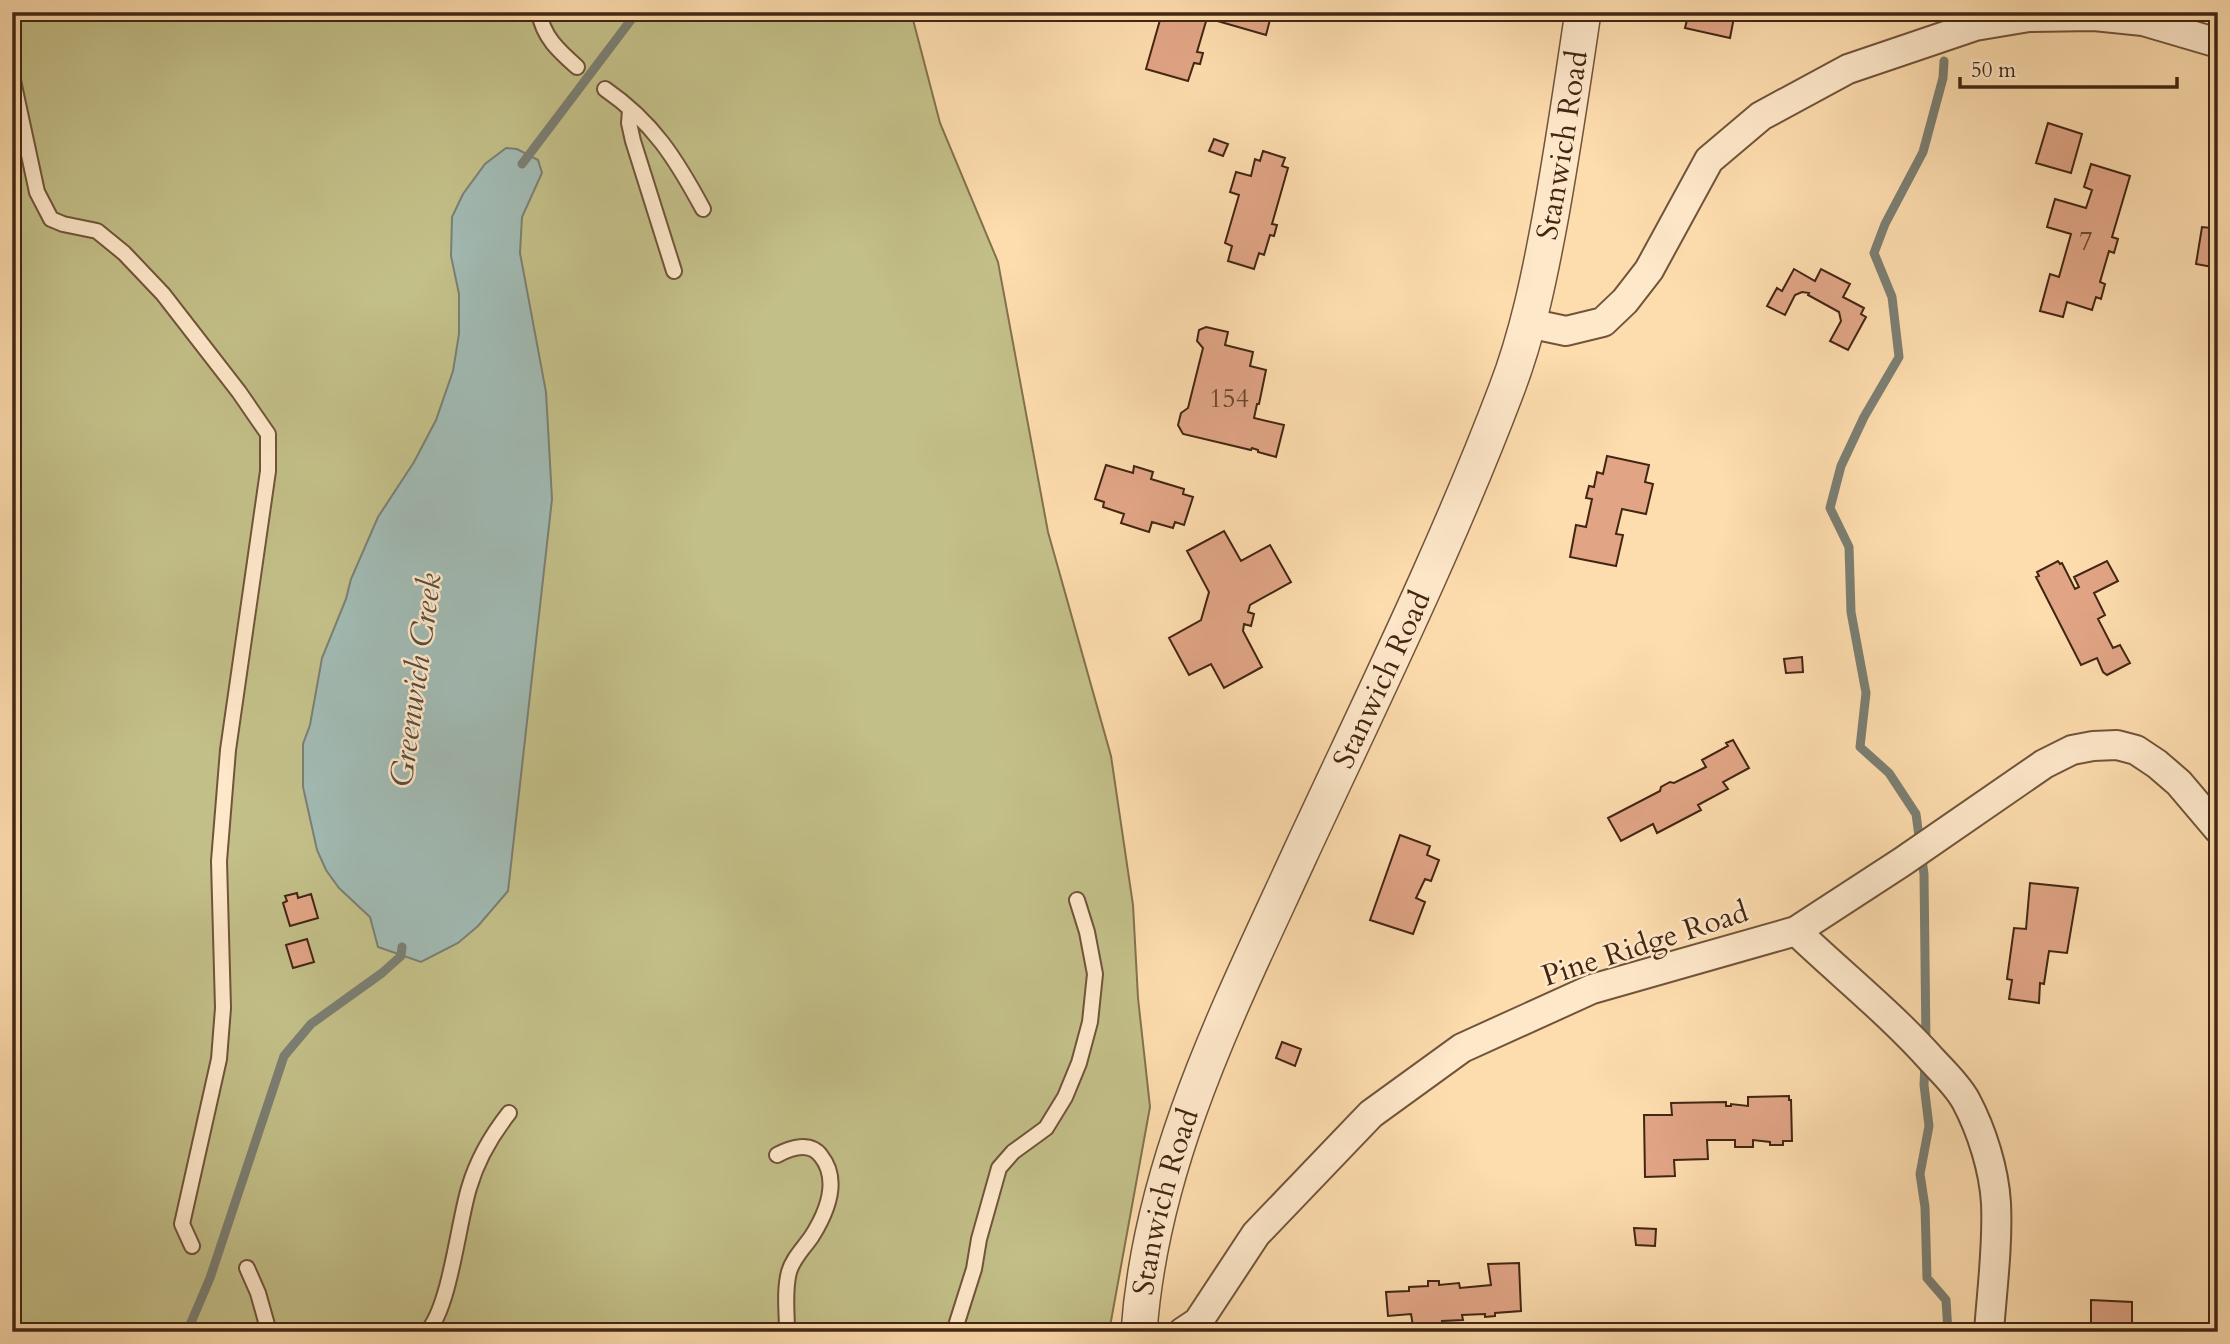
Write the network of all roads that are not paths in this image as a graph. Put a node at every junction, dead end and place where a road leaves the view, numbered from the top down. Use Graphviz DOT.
graph roads {
  1 [pos="540,12"];
  2 [pos="1583,12"];
  3 [pos="2218,43"];
  4 [pos="577,66"];
  5 [pos="12,76"];
  6 [pos="605,89"];
  7 [pos="631,110"];
  8 [pos="703,209"];
  9 [pos="674,271"];
  10 [pos="1528,323"];
  11 [pos="2218,828"];
  12 [pos="1077,900"];
  13 [pos="1796,931"];
  14 [pos="509,1112"];
  15 [pos="776,1155"];
  16 [pos="192,1246"];
  17 [pos="255,1332"];
  18 [pos="269,1332"];
  19 [pos="427,1332"];
  20 [pos="786,1332"];
  21 [pos="954,1332"];
  22 [pos="1139,1332"];
  23 [pos="1183,1332"];
  24 [pos="1989,1332"];
  1 -- 4 [label="lane"];
  2 -- 10 [label="street, Stanwich Road"];
  3 -- 10 [label="street"];
  5 -- 16 [label="lane"];
  6 -- 7 [label="lane"];
  7 -- 8 [label="lane"];
  7 -- 9 [label="lane"];
  10 -- 22 [label="street, Stanwich Road"];
  11 -- 13 [label="street, Pine Ridge Road"];
  12 -- 21 [label="lane"];
  13 -- 23 [label="street, Pine Ridge Road"];
  13 -- 24 [label="street, Pine Ridge Road"];
  14 -- 19 [label="lane"];
  15 -- 20 [label="lane"];
  17 -- 18 [label="lane"];
}
